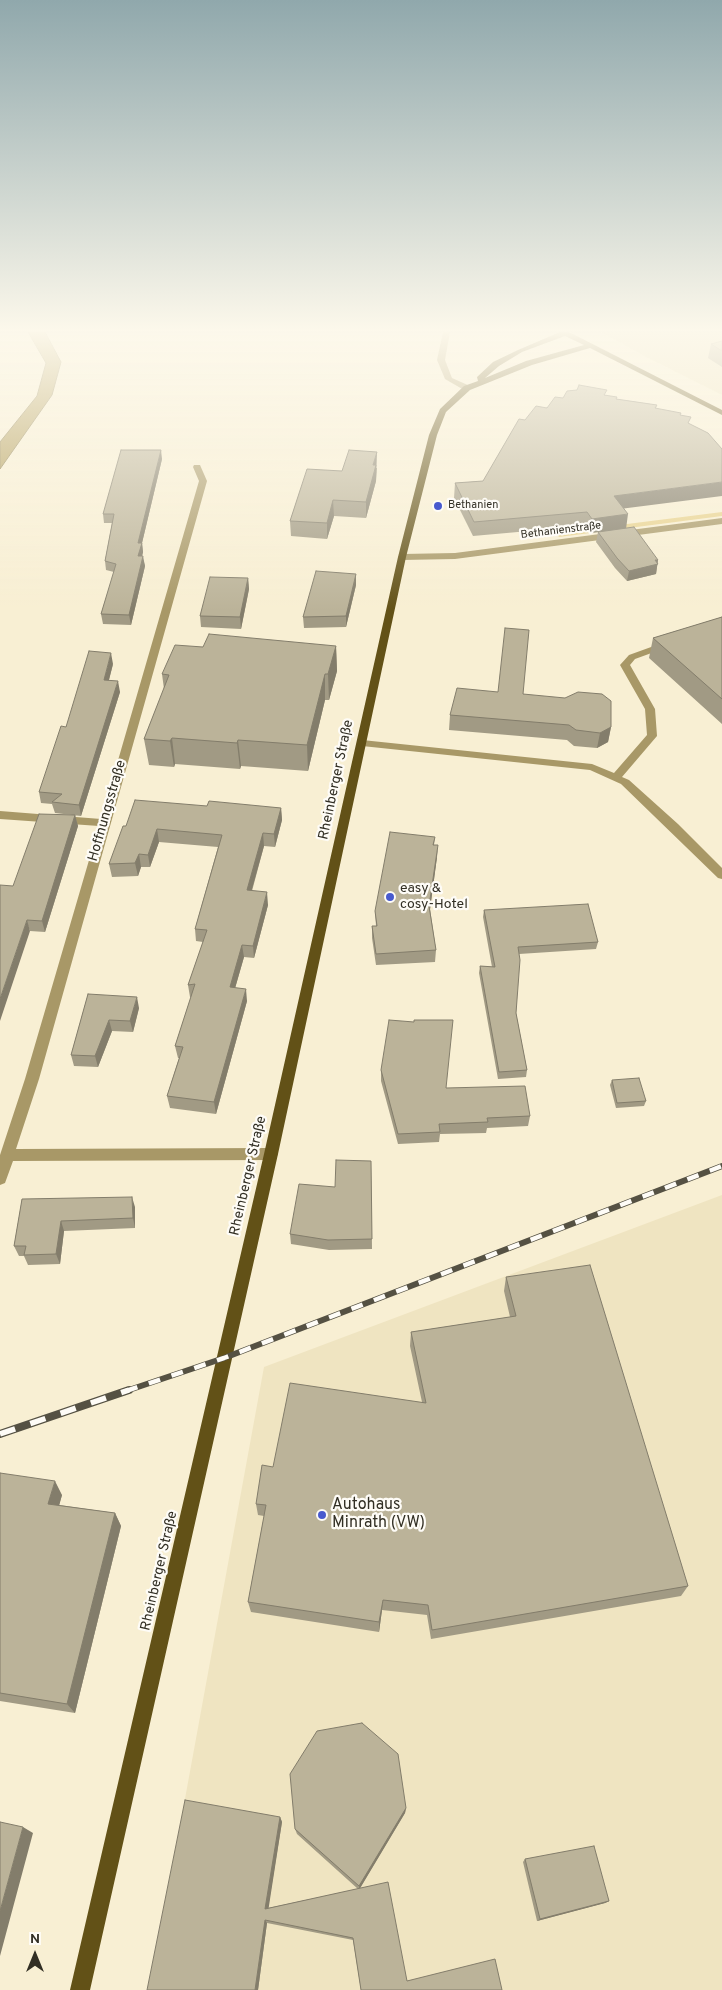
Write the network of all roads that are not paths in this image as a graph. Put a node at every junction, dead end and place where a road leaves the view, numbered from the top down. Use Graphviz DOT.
graph roads {
  1 [pos="437,425"];
  2 [pos="197,467"];
  3 [pos="722,522"];
  4 [pos="402,557"];
  5 [pos="677,641"];
  6 [pos="362,743"];
  7 [pos="615,778"];
  8 [pos="0,815"];
  9 [pos="104,823"];
  10 [pos="722,875"];
  11 [pos="270,1154"];
  12 [pos="7,1155"];
  13 [pos="0,1179"];
  14 [pos="80,1990"];
  1 -- 4 [label="main road, Rheinberger Straße"];
  2 -- 9 [label="street, Hoffnungsstraße"];
  3 -- 4 [label="street, Bethanienstraße"];
  4 -- 6 [label="main road, Rheinberger Straße"];
  5 -- 7 [label="street"];
  6 -- 7 [label="street"];
  6 -- 11 [label="main road, Rheinberger Straße"];
  7 -- 10 [label="street"];
  8 -- 9 [label="street"];
  9 -- 12 [label="street, Hoffnungsstraße"];
  11 -- 12 [label="street"];
  11 -- 14 [label="main road, Rheinberger Straße"];
  12 -- 13 [label="street, Hoffnungsstraße"];
}
